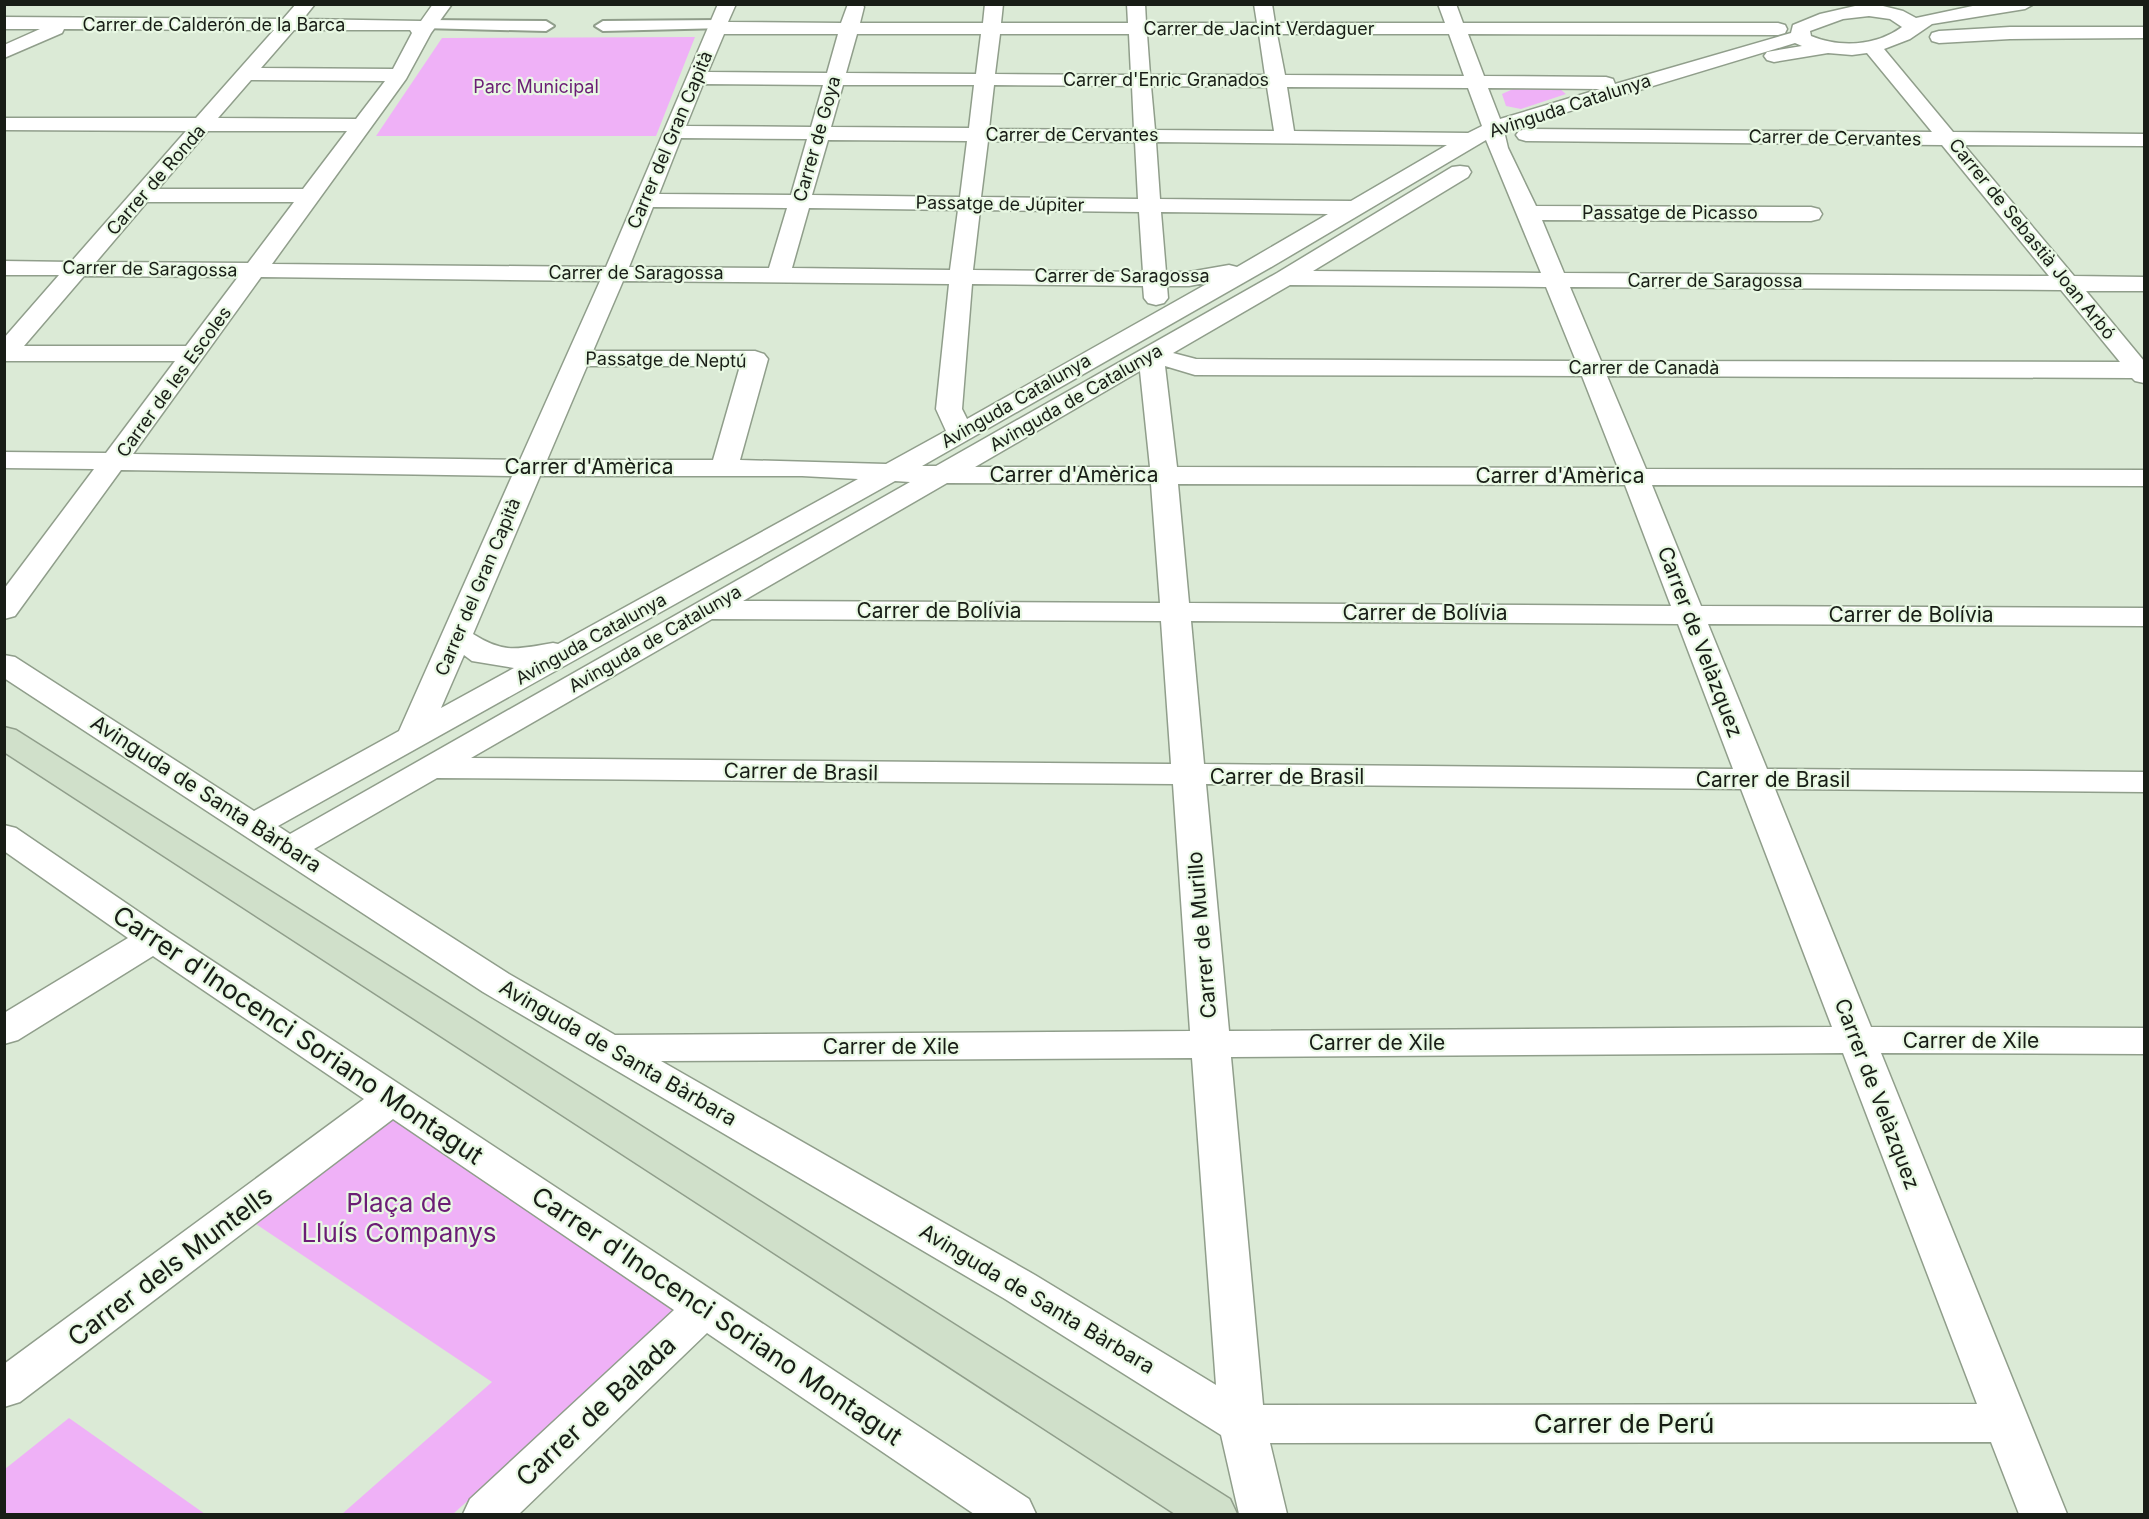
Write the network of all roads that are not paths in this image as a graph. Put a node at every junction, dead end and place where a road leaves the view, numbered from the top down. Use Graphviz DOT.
graph roads {
  1 [pos="90,4"];
  2 [pos="306,4"];
  3 [pos="443,4"];
  4 [pos="855,4"];
  5 [pos="994,4"];
  6 [pos="1136,4"];
  7 [pos="1263,4"];
  8 [pos="1953,4"];
  9 [pos="2025,4"];
  10 [pos="1840,9"];
  11 [pos="1599,13"];
  12 [pos="1885,13"];
  13 [pos="1452,17"];
  14 [pos="721,19"];
  15 [pos="4,23"];
  16 [pos="63,25"];
  17 [pos="289,26"];
  18 [pos="546,26"];
  19 [pos="603,26"];
  20 [pos="849,27"];
  21 [pos="425,28"];
  22 [pos="992,28"];
  23 [pos="1137,28"];
  24 [pos="1267,29"];
  25 [pos="1609,30"];
  26 [pos="1907,30"];
  27 [pos="1800,32"];
  28 [pos="2145,33"];
  29 [pos="1872,47"];
  30 [pos="1826,48"];
  31 [pos="4,52"];
  32 [pos="248,74"];
  33 [pos="399,75"];
  34 [pos="696,78"];
  35 [pos="834,78"];
  36 [pos="985,79"];
  37 [pos="1141,80"];
  38 [pos="1275,81"];
  39 [pos="1476,82"];
  40 [pos="1636,84"];
  41 [pos="204,124"];
  42 [pos="362,125"];
  43 [pos="9,132"];
  44 [pos="673,132"];
  45 [pos="819,133"];
  46 [pos="978,135"];
  47 [pos="1145,136"];
  48 [pos="1285,137"];
  49 [pos="1497,137"];
  50 [pos="1950,139"];
  51 [pos="2145,140"];
  52 [pos="143,195"];
  53 [pos="310,196"];
  54 [pos="645,200"];
  55 [pos="800,202"];
  56 [pos="970,204"];
  57 [pos="1150,206"];
  58 [pos="1354,208"];
  59 [pos="1528,213"];
  60 [pos="1811,214"];
  61 [pos="1265,261"];
  62 [pos="4,268"];
  63 [pos="79,268"];
  64 [pos="256,270"];
  65 [pos="615,272"];
  66 [pos="779,274"];
  67 [pos="961,276"];
  68 [pos="1154,278"];
  69 [pos="1286,278"];
  70 [pos="1555,279"];
  71 [pos="2069,284"];
  72 [pos="2145,284"];
  73 [pos="1154,338"];
  74 [pos="5,353"];
  75 [pos="194,354"];
  76 [pos="577,358"];
  77 [pos="1591,368"];
  78 [pos="2142,373"];
  79 [pos="960,433"];
  80 [pos="4,460"];
  81 [pos="115,462"];
  82 [pos="529,468"];
  83 [pos="724,468"];
  84 [pos="891,471"];
  85 [pos="943,475"];
  86 [pos="1164,475"];
  87 [pos="1635,476"];
  88 [pos="2145,478"];
  89 [pos="4,610"];
  90 [pos="705,610"];
  91 [pos="1175,612"];
  92 [pos="1689,614"];
  93 [pos="2145,617"];
  94 [pos="456,636"];
  95 [pos="584,643"];
  96 [pos="4,664"];
  97 [pos="4,737"];
  98 [pos="412,738"];
  99 [pos="429,768"];
  100 [pos="1189,776"];
  101 [pos="1754,779"];
  102 [pos="2145,782"];
  103 [pos="255,825"];
  104 [pos="4,835"];
  105 [pos="290,848"];
  106 [pos="154,939"];
  107 [pos="4,1031"];
  108 [pos="1856,1040"];
  109 [pos="2145,1041"];
  110 [pos="1210,1044"];
  111 [pos="609,1048"];
  112 [pos="392,1099"];
  113 [pos="705,1308"];
  114 [pos="4,1389"];
  115 [pos="2006,1423"];
  116 [pos="1242,1424"];
  117 [pos="487,1515"];
  118 [pos="1012,1515"];
  119 [pos="1213,1515"];
  120 [pos="1263,1515"];
  121 [pos="2043,1515"];
  1 -- 16 [label="street"];
  2 -- 17 [label="street, Carrer de Ronda"];
  3 -- 21 [label="street, Carrer de les Escoles"];
  4 -- 20 [label="street, Carrer de Goya"];
  5 -- 22 [label="street"];
  6 -- 23 [label="street, Carrer de Murillo"];
  7 -- 24 [label="street"];
  8 -- 12 [label="street"];
  9 -- 26 [label="street"];
  10 -- 12 [label="street, Avinguda Catalunya"];
  10 -- 27 [label="street, Avinguda Catalunya"];
  11 -- 25 [label="street"];
  12 -- 26 [label="street"];
  13 -- 24 [label="street, Carrer de Jacint Verdaguer"];
  13 -- 25 [label="street, Carrer de Jacint Verdaguer"];
  13 -- 39 [label="street, Carrer de Velàzquez"];
  14 -- 19 [label="lane"];
  14 -- 20 [label="street, Carrer de Jacint Verdaguer"];
  14 -- 34 [label="street, Carrer del Gran Capità"];
  15 -- 16 [label="street, Carrer de Calderón de la Barca"];
  16 -- 17 [label="street, Carrer de Calderón de la Barca"];
  16 -- 31 [label="street"];
  17 -- 21 [label="street, Carrer de Calderón de la Barca"];
  17 -- 32 [label="street, Carrer de Ronda"];
  18 -- 21 [label="lane"];
  20 -- 22 [label="street, Carrer de Jacint Verdaguer"];
  20 -- 35 [label="street, Carrer de Goya"];
  21 -- 33 [label="street, Carrer de les Escoles"];
  22 -- 23 [label="street, Carrer de Jacint Verdaguer"];
  22 -- 36 [label="street"];
  23 -- 24 [label="street, Carrer de Jacint Verdaguer"];
  23 -- 37 [label="street, Carrer de Murillo"];
  24 -- 38 [label="street"];
  25 -- 27 [label="street, Carrer de Jacint Verdaguer"];
  26 -- 28 [label="street"];
  26 -- 29 [label="street, Avinguda de Catalunya"];
  27 -- 30 [label="street"];
  27 -- 40 [label="street, Avinguda Catalunya"];
  29 -- 30 [label="street, Avinguda de Catalunya"];
  29 -- 50 [label="street, Carrer de Sebastià Joan Arbó"];
  30 -- 49 [label="street, Avinguda de Catalunya"];
  32 -- 33 [label="street"];
  32 -- 41 [label="street, Carrer de Ronda"];
  33 -- 42 [label="street, Carrer de les Escoles"];
  34 -- 35 [label="street, Carrer d'Enric Granados"];
  34 -- 44 [label="street, Carrer del Gran Capità"];
  35 -- 36 [label="street, Carrer d'Enric Granados"];
  35 -- 45 [label="street, Carrer de Goya"];
  36 -- 37 [label="street, Carrer d'Enric Granados"];
  36 -- 46 [label="street"];
  37 -- 38 [label="street, Carrer d'Enric Granados"];
  37 -- 47 [label="street, Carrer de Murillo"];
  38 -- 39 [label="street, Carrer d'Enric Granados"];
  38 -- 48 [label="street"];
  39 -- 40 [label="street, Carrer d'Enric Granados"];
  39 -- 49 [label="street, Carrer de Velàzquez"];
  40 -- 49 [label="street, Avinguda Catalunya"];
  41 -- 42 [label="street"];
  41 -- 43 [label="street"];
  41 -- 52 [label="street, Carrer de Ronda"];
  42 -- 53 [label="street, Carrer de les Escoles"];
  44 -- 45 [label="street, Carrer de Cervantes"];
  44 -- 54 [label="street, Carrer del Gran Capità"];
  45 -- 46 [label="street, Carrer de Cervantes"];
  45 -- 55 [label="street, Carrer de Goya"];
  46 -- 47 [label="street, Carrer de Cervantes"];
  46 -- 56 [label="street"];
  47 -- 48 [label="street, Carrer de Cervantes"];
  47 -- 57 [label="street, Carrer de Murillo"];
  48 -- 49 [label="street, Carrer de Cervantes"];
  49 -- 50 [label="street, Carrer de Cervantes"];
  49 -- 58 [label="street, Avinguda Catalunya"];
  49 -- 59 [label="street, Carrer de Velàzquez"];
  49 -- 69 [label="street, Avinguda de Catalunya"];
  50 -- 51 [label="street, Carrer de Cervantes"];
  50 -- 71 [label="street, Carrer de Sebastià Joan Arbó"];
  52 -- 53 [label="street"];
  52 -- 63 [label="street, Carrer de Ronda"];
  53 -- 64 [label="street, Carrer de les Escoles"];
  54 -- 55 [label="street, Passatge de Júpiter"];
  54 -- 65 [label="street, Carrer del Gran Capità"];
  55 -- 56 [label="street, Passatge de Júpiter"];
  55 -- 66 [label="street, Carrer de Goya"];
  56 -- 57 [label="street, Passatge de Júpiter"];
  56 -- 67 [label="street"];
  57 -- 58 [label="street, Passatge de Júpiter"];
  57 -- 68 [label="street, Carrer de Murillo"];
  58 -- 61 [label="street, Avinguda Catalunya"];
  59 -- 60 [label="street, Passatge de Picasso"];
  59 -- 70 [label="street, Carrer de Velàzquez"];
  61 -- 68 [label="street, Carrer de Saragossa"];
  61 -- 73 [label="street, Avinguda Catalunya"];
  62 -- 63 [label="street, Carrer de Saragossa"];
  63 -- 64 [label="street, Carrer de Saragossa"];
  63 -- 74 [label="street, Carrer de Ronda"];
  64 -- 65 [label="street, Carrer de Saragossa"];
  64 -- 75 [label="street, Carrer de les Escoles"];
  65 -- 66 [label="street, Carrer de Saragossa"];
  65 -- 76 [label="street, Carrer del Gran Capità"];
  66 -- 67 [label="street, Carrer de Saragossa"];
  67 -- 68 [label="street, Carrer de Saragossa"];
  67 -- 79 [label="street"];
  68 -- 73 [label="street, Carrer de Murillo"];
  69 -- 70 [label="street, Carrer de Saragossa"];
  69 -- 73 [label="street, Avinguda de Catalunya"];
  70 -- 71 [label="street, Carrer de Saragossa"];
  70 -- 77 [label="street, Carrer de Velàzquez"];
  71 -- 72 [label="street, Carrer de Saragossa"];
  71 -- 78 [label="street, Carrer de Sebastià Joan Arbó"];
  73 -- 77 [label="street, Carrer de Canadà"];
  73 -- 79 [label="street, Avinguda Catalunya"];
  73 -- 85 [label="street, Avinguda de Catalunya"];
  73 -- 86 [label="street, Carrer de Murillo"];
  74 -- 75 [label="street"];
  75 -- 81 [label="street, Carrer de les Escoles"];
  76 -- 82 [label="street, Carrer del Gran Capità"];
  76 -- 83 [label="street, Passatge de Neptú"];
  77 -- 78 [label="street, Carrer de Canadà"];
  77 -- 87 [label="street, Carrer de Velàzquez"];
  79 -- 84 [label="street, Avinguda Catalunya"];
  80 -- 81 [label="street, Carrer d'Amèrica"];
  81 -- 82 [label="street, Carrer d'Amèrica"];
  81 -- 89 [label="street, Carrer de les Escoles"];
  82 -- 83 [label="street, Carrer d'Amèrica"];
  82 -- 94 [label="street, Carrer del Gran Capità"];
  83 -- 84 [label="street, Carrer d'Amèrica"];
  84 -- 85 [label="street, Carrer d'Amèrica"];
  84 -- 95 [label="street, Avinguda Catalunya"];
  85 -- 86 [label="street, Carrer d'Amèrica"];
  85 -- 90 [label="street, Avinguda de Catalunya"];
  86 -- 87 [label="street, Carrer d'Amèrica"];
  86 -- 91 [label="street, Carrer de Murillo"];
  87 -- 88 [label="street, Carrer d'Amèrica"];
  87 -- 92 [label="street, Carrer de Velàzquez"];
  90 -- 91 [label="street, Carrer de Bolívia"];
  90 -- 99 [label="street, Avinguda de Catalunya"];
  91 -- 92 [label="street, Carrer de Bolívia"];
  91 -- 100 [label="street, Carrer de Murillo"];
  92 -- 93 [label="street, Carrer de Bolívia"];
  92 -- 101 [label="street, Carrer de Velàzquez"];
  94 -- 95 [label="street"];
  94 -- 98 [label="street, Carrer del Gran Capità"];
  95 -- 98 [label="street, Avinguda Catalunya"];
  96 -- 103 [label="street, Avinguda de Santa Bàrbara"];
  97 -- 119 [label="street"];
  98 -- 103 [label="street, Avinguda Catalunya"];
  99 -- 100 [label="street, Carrer de Brasil"];
  99 -- 105 [label="street, Avinguda de Catalunya"];
  100 -- 101 [label="street, Carrer de Brasil"];
  100 -- 110 [label="street, Carrer de Murillo"];
  101 -- 102 [label="street, Carrer de Brasil"];
  101 -- 108 [label="street, Carrer de Velàzquez"];
  103 -- 105 [label="street, Avinguda de Santa Bàrbara"];
  104 -- 106 [label="street, Carrer d'Inocenci Soriano Montagut"];
  105 -- 111 [label="street, Avinguda de Santa Bàrbara"];
  106 -- 107 [label="street"];
  106 -- 112 [label="street, Carrer d'Inocenci Soriano Montagut"];
  108 -- 109 [label="street, Carrer de Xile"];
  108 -- 110 [label="street, Carrer de Xile"];
  108 -- 115 [label="street, Carrer de Velàzquez"];
  110 -- 111 [label="street, Carrer de Xile"];
  110 -- 116 [label="street, Carrer de Murillo"];
  111 -- 116 [label="street, Avinguda de Santa Bàrbara"];
  112 -- 113 [label="street, Carrer d'Inocenci Soriano Montagut"];
  112 -- 114 [label="street, Carrer dels Muntells"];
  113 -- 117 [label="street, Carrer de Balada"];
  113 -- 118 [label="street, Carrer d'Inocenci Soriano Montagut"];
  115 -- 116 [label="street, Carrer de Perú"];
  115 -- 121 [label="street, Carrer de Velàzquez"];
  116 -- 120 [label="street, Carrer de Murillo"];
}
